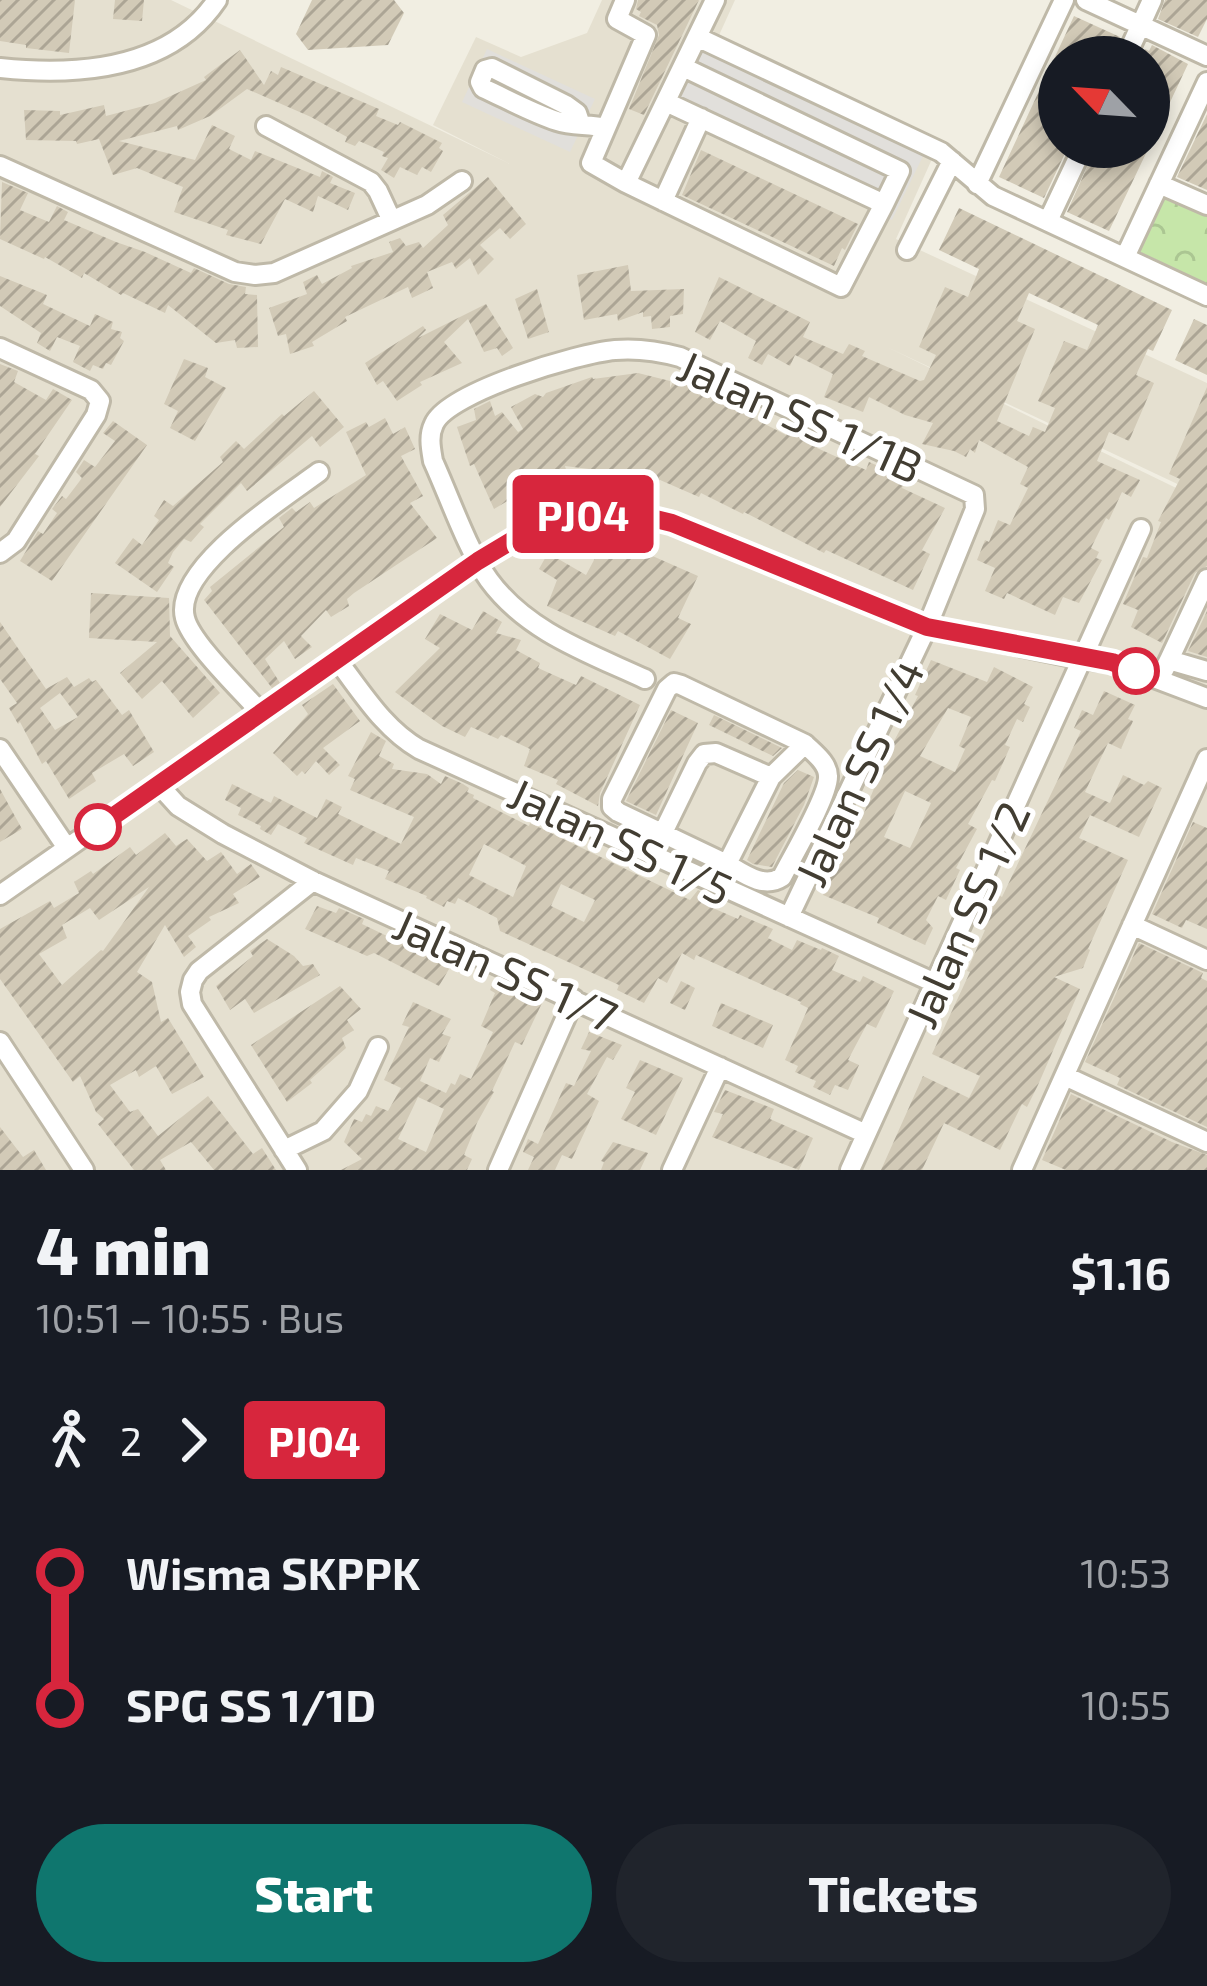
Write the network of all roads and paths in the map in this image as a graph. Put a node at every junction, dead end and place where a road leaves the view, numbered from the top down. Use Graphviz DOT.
graph roads {
  1 [pos="217,0"];
  2 [pos="625,0"];
  3 [pos="715,0"];
  4 [pos="1064,0"];
  5 [pos="1086,0"];
  6 [pos="1152,0"];
  7 [pos="1140,25"];
  8 [pos="1135,36"];
  9 [pos="697,37"];
  10 [pos="1207,56"];
  11 [pos="683,67"];
  12 [pos="0,68"];
  13 [pos="1207,82"];
  14 [pos="666,102"];
  15 [pos="701,118"];
  16 [pos="580,122"];
  17 [pos="266,126"];
  18 [pos="606,128"];
  19 [pos="952,161"];
  20 [pos="0,166"];
  21 [pos="1073,168"];
  22 [pos="462,181"];
  23 [pos="626,183"];
  24 [pos="977,184"];
  25 [pos="1159,184"];
  26 [pos="663,201"];
  27 [pos="884,203"];
  28 [pos="1207,206"];
  29 [pos="391,219"];
  30 [pos="1048,221"];
  31 [pos="907,250"];
  32 [pos="1125,257"];
  33 [pos="1207,296"];
  34 [pos="0,349"];
  35 [pos="319,472"];
  36 [pos="1141,530"];
  37 [pos="0,553"];
  38 [pos="478,561"];
  39 [pos="1207,579"];
  40 [pos="927,627"];
  41 [pos="1082,659"];
  42 [pos="337,660"];
  43 [pos="1169,660"];
  44 [pos="1207,671"];
  45 [pos="645,679"];
  46 [pos="1160,680"];
  47 [pos="1207,698"];
  48 [pos="261,713"];
  49 [pos="806,744"];
  50 [pos="0,749"];
  51 [pos="1207,759"];
  52 [pos="771,777"];
  53 [pos="158,784"];
  54 [pos="658,843"];
  55 [pos="67,848"];
  56 [pos="727,864"];
  57 [pos="313,881"];
  58 [pos="0,895"];
  59 [pos="789,917"];
  60 [pos="1132,925"];
  61 [pos="1207,960"];
  62 [pos="935,983"];
  63 [pos="574,999"];
  64 [pos="0,1042"];
  65 [pos="378,1047"];
  66 [pos="720,1067"];
  67 [pos="1064,1076"];
  68 [pos="866,1134"];
  69 [pos="1207,1142"];
  70 [pos="284,1150"];
  71 [pos="84,1170"];
  72 [pos="297,1170"];
  73 [pos="498,1170"];
  74 [pos="672,1170"];
  75 [pos="850,1170"];
  76 [pos="1022,1170"];
  1 -- 12 [label="street"];
  2 -- 18 [label="street"];
  3 -- 9 [label="street"];
  4 -- 24 [label="street"];
  5 -- 7 [label="street"];
  6 -- 7 [label="street"];
  7 -- 8 [label="street"];
  7 -- 10 [label="street"];
  9 -- 11 [label="street"];
  9 -- 19 [label="street"];
  11 -- 14 [label="street"];
  11 -- 27 [label="street"];
  13 -- 25 [label="street"];
  14 -- 15 [label="street"];
  14 -- 23 [label="street"];
  15 -- 26 [label="street"];
  15 -- 27 [label="street"];
  16 -- 16 [label="street"];
  16 -- 18 [label="street"];
  17 -- 29 [label="street"];
  18 -- 23 [label="street"];
  19 -- 24 [label="street"];
  19 -- 31 [label="street"];
  20 -- 29 [label="street"];
  21 -- 30 [label="street"];
  22 -- 29 [label="street"];
  23 -- 26 [label="street"];
  24 -- 30 [label="street"];
  25 -- 28 [label="street"];
  25 -- 32 [label="street"];
  26 -- 27 [label="street"];
  30 -- 32 [label="street"];
  32 -- 33 [label="street"];
  34 -- 37 [label="street"];
  35 -- 48 [label="street"];
  36 -- 41 [label="street, Jalan SS 1/2"];
  38 -- 40 [label="street"];
  38 -- 40 [label="street, Jalan SS 1/1B"];
  38 -- 42 [label="street"];
  38 -- 45 [label="street"];
  39 -- 43 [label="street"];
  40 -- 41 [label="street"];
  40 -- 59 [label="street, Jalan SS 1/4"];
  41 -- 46 [label="street"];
  41 -- 62 [label="street, Jalan SS 1/2"];
  42 -- 48 [label="street"];
  42 -- 54 [label="street, Jalan SS 1/5"];
  43 -- 44 [label="street"];
  43 -- 46 [label="street"];
  46 -- 47 [label="street"];
  48 -- 53 [label="street"];
  49 -- 52 [label="street"];
  49 -- 54 [label="street"];
  49 -- 56 [label="street"];
  50 -- 55 [label="street"];
  51 -- 60 [label="street"];
  52 -- 54 [label="street"];
  52 -- 56 [label="street"];
  53 -- 55 [label="street"];
  53 -- 57 [label="street, Jalan SS 1/7"];
  54 -- 56 [label="street"];
  54 -- 59 [label="street, Jalan SS 1/5"];
  55 -- 58 [label="street"];
  57 -- 63 [label="street, Jalan SS 1/7"];
  57 -- 70 [label="street"];
  59 -- 62 [label="street, Jalan SS 1/5"];
  60 -- 61 [label="street"];
  60 -- 67 [label="street"];
  62 -- 68 [label="street, Jalan SS 1/2"];
  63 -- 66 [label="street, Jalan SS 1/7"];
  63 -- 73 [label="street"];
  64 -- 71 [label="street"];
  65 -- 70 [label="street"];
  66 -- 68 [label="street, Jalan SS 1/7"];
  66 -- 74 [label="street"];
  67 -- 69 [label="street"];
  67 -- 76 [label="street"];
  68 -- 75 [label="street, Jalan SS 1/2"];
  70 -- 72 [label="street"];
}
